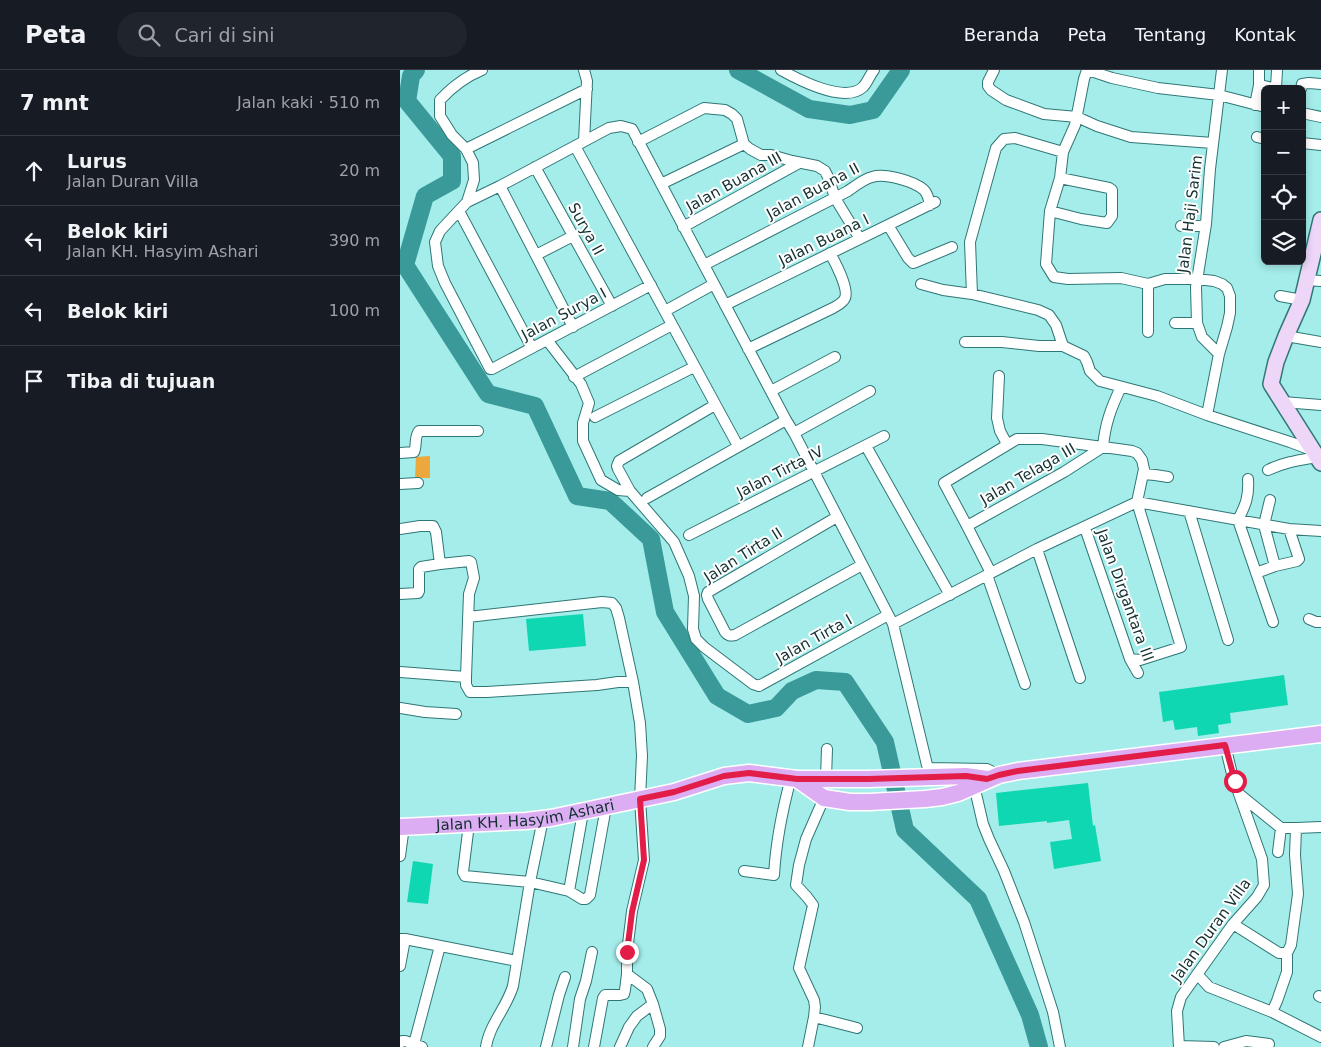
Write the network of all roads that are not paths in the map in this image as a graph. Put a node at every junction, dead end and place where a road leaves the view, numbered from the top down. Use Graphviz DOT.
graph roads {
  1 [pos="482,70"];
  2 [pos="584,70"];
  3 [pos="781,70"];
  4 [pos="874,70"];
  5 [pos="994,70"];
  6 [pos="1088,70"];
  7 [pos="1222,70"];
  8 [pos="1260,70"];
  9 [pos="1277,70"];
  10 [pos="800,74"];
  11 [pos="1321,84"];
  12 [pos="1259,85"];
  13 [pos="1277,85"];
  14 [pos="1302,85"];
  15 [pos="587,89"];
  16 [pos="1219,95"];
  17 [pos="1260,106"];
  18 [pos="1306,114"];
  19 [pos="1321,117"];
  20 [pos="1077,118"];
  21 [pos="638,142"];
  22 [pos="580,143"];
  23 [pos="1213,143"];
  24 [pos="1306,143"];
  25 [pos="744,144"];
  26 [pos="1321,145"];
  27 [pos="466,150"];
  28 [pos="1063,152"];
  29 [pos="799,163"];
  30 [pos="535,167"];
  31 [pos="1060,178"];
  32 [pos="660,184"];
  33 [pos="500,186"];
  34 [pos="835,198"];
  35 [pos="467,202"];
  36 [pos="933,203"];
  37 [pos="459,211"];
  38 [pos="1050,211"];
  39 [pos="1321,220"];
  40 [pos="1206,224"];
  41 [pos="888,225"];
  42 [pos="1181,226"];
  43 [pos="683,227"];
  44 [pos="572,236"];
  45 [pos="860,239"];
  46 [pos="952,247"];
  47 [pos="830,253"];
  48 [pos="536,255"];
  49 [pos="704,265"];
  50 [pos="1197,279"];
  51 [pos="1314,281"];
  52 [pos="714,284"];
  53 [pos="921,284"];
  54 [pos="1148,284"];
  55 [pos="650,285"];
  56 [pos="972,294"];
  57 [pos="1280,296"];
  58 [pos="1302,300"];
  59 [pos="725,305"];
  60 [pos="612,306"];
  61 [pos="664,311"];
  62 [pos="1175,323"];
  63 [pos="1196,323"];
  64 [pos="672,325"];
  65 [pos="573,327"];
  66 [pos="1148,332"];
  67 [pos="1286,336"];
  68 [pos="547,340"];
  69 [pos="964,342"];
  70 [pos="1321,342"];
  71 [pos="1063,346"];
  72 [pos="532,348"];
  73 [pos="748,349"];
  74 [pos="1219,354"];
  75 [pos="835,357"];
  76 [pos="694,366"];
  77 [pos="999,376"];
  78 [pos="574,377"];
  79 [pos="1121,387"];
  80 [pos="870,390"];
  81 [pos="771,391"];
  82 [pos="1282,402"];
  83 [pos="716,405"];
  84 [pos="1321,405"];
  85 [pos="1207,415"];
  86 [pos="595,417"];
  87 [pos="786,420"];
  88 [pos="478,431"];
  89 [pos="794,433"];
  90 [pos="884,436"];
  91 [pos="1007,444"];
  92 [pos="738,446"];
  93 [pos="866,446"];
  94 [pos="1103,447"];
  95 [pos="400,453"];
  96 [pos="1317,457"];
  97 [pos="1268,470"];
  98 [pos="814,472"];
  99 [pos="1143,474"];
  100 [pos="1168,477"];
  101 [pos="1248,479"];
  102 [pos="400,484"];
  103 [pos="418,484"];
  104 [pos="630,491"];
  105 [pos="647,498"];
  106 [pos="1270,500"];
  107 [pos="1137,502"];
  108 [pos="1189,511"];
  109 [pos="837,517"];
  110 [pos="1238,520"];
  111 [pos="1264,525"];
  112 [pos="967,526"];
  113 [pos="1085,528"];
  114 [pos="400,529"];
  115 [pos="1289,529"];
  116 [pos="1321,531"];
  117 [pos="689,535"];
  118 [pos="1038,550"];
  119 [pos="440,564"];
  120 [pos="862,564"];
  121 [pos="1275,566"];
  122 [pos="1256,573"];
  123 [pos="989,574"];
  124 [pos="400,594"];
  125 [pos="950,595"];
  126 [pos="468,617"];
  127 [pos="1309,619"];
  128 [pos="891,620"];
  129 [pos="1272,622"];
  130 [pos="1321,622"];
  131 [pos="1228,640"];
  132 [pos="1130,659"];
  133 [pos="400,672"];
  134 [pos="1138,673"];
  135 [pos="466,677"];
  136 [pos="1080,678"];
  137 [pos="633,682"];
  138 [pos="1025,684"];
  139 [pos="400,708"];
  140 [pos="456,714"];
  141 [pos="1321,734"];
  142 [pos="1225,745"];
  143 [pos="827,749"];
  144 [pos="794,778"];
  145 [pos="826,778"];
  146 [pos="987,780"];
  147 [pos="1240,794"];
  148 [pos="824,798"];
  149 [pos="640,799"];
  150 [pos="606,807"];
  151 [pos="583,812"];
  152 [pos="543,819"];
  153 [pos="468,824"];
  154 [pos="402,826"];
  155 [pos="1321,827"];
  156 [pos="1280,828"];
  157 [pos="1296,828"];
  158 [pos="1278,852"];
  159 [pos="400,856"];
  160 [pos="744,871"];
  161 [pos="530,882"];
  162 [pos="569,891"];
  163 [pos="1233,924"];
  164 [pos="403,939"];
  165 [pos="440,946"];
  166 [pos="592,952"];
  167 [pos="1287,953"];
  168 [pos="517,960"];
  169 [pos="400,966"];
  170 [pos="627,974"];
  171 [pos="1197,974"];
  172 [pos="565,977"];
  173 [pos="653,1004"];
  174 [pos="1272,1012"];
  175 [pos="814,1017"];
  176 [pos="857,1028"];
  177 [pos="1321,1038"];
  178 [pos="400,1043"];
  179 [pos="1269,1044"];
  180 [pos="418,1045"];
  181 [pos="1179,1046"];
  182 [pos="486,1047"];
  183 [pos="546,1047"];
  184 [pos="573,1047"];
  185 [pos="594,1047"];
  186 [pos="620,1047"];
  187 [pos="653,1047"];
  188 [pos="808,1047"];
  189 [pos="1060,1047"];
  190 [pos="1214,1047"];
  191 [pos="1224,1047"];
  1 -- 27 [label="street"];
  2 -- 15 [label="street"];
  3 -- 10 [label="street"];
  4 -- 10 [label="street"];
  5 -- 20 [label="street"];
  6 -- 16 [label="street"];
  6 -- 20 [label="street"];
  7 -- 16 [label="street, Jalan Haji Sarim"];
  8 -- 12 [label="street"];
  9 -- 13 [label="street"];
  11 -- 14 [label="street"];
  12 -- 17 [label="street"];
  15 -- 22 [label="street"];
  15 -- 27 [label="street"];
  16 -- 17 [label="street"];
  16 -- 23 [label="street, Jalan Haji Sarim"];
  18 -- 19 [label="street"];
  20 -- 23 [label="street"];
  20 -- 28 [label="street"];
  21 -- 22 [label="street"];
  21 -- 25 [label="street"];
  21 -- 32 [label="street"];
  22 -- 30 [label="street"];
  22 -- 55 [label="street"];
  23 -- 40 [label="street, Jalan Haji Sarim"];
  24 -- 26 [label="street"];
  25 -- 29 [label="street"];
  25 -- 32 [label="street"];
  27 -- 35 [label="street"];
  28 -- 31 [label="street"];
  28 -- 56 [label="street"];
  29 -- 34 [label="street"];
  29 -- 43 [label="street, Jalan Buana III"];
  30 -- 33 [label="street"];
  30 -- 44 [label="street, Surya II"];
  31 -- 38 [label="street"];
  31 -- 38 [label="street"];
  32 -- 43 [label="street"];
  33 -- 35 [label="street"];
  33 -- 48 [label="street"];
  34 -- 36 [label="street, Jalan Buana II"];
  34 -- 45 [label="street"];
  34 -- 49 [label="street, Jalan Buana II"];
  35 -- 37 [label="street"];
  36 -- 41 [label="street, Jalan Buana I"];
  37 -- 72 [label="street"];
  37 -- 72 [label="street, Jalan Surya I"];
  38 -- 54 [label="street"];
  39 -- 51 [label="street"];
  40 -- 42 [label="street"];
  40 -- 50 [label="street, Jalan Haji Sarim"];
  41 -- 45 [label="street, Jalan Buana I"];
  41 -- 46 [label="street"];
  43 -- 49 [label="street"];
  44 -- 48 [label="street"];
  44 -- 60 [label="street, Surya II"];
  45 -- 47 [label="street, Jalan Buana I"];
  47 -- 59 [label="street, Jalan Buana I"];
  47 -- 73 [label="street"];
  48 -- 65 [label="street"];
  49 -- 52 [label="street"];
  50 -- 54 [label="street"];
  50 -- 63 [label="street, Jalan Haji Sarim"];
  50 -- 74 [label="street"];
  51 -- 58 [label="street"];
  52 -- 59 [label="street"];
  52 -- 61 [label="street"];
  53 -- 56 [label="street"];
  54 -- 66 [label="street"];
  55 -- 60 [label="street, Jalan Surya I"];
  55 -- 61 [label="street"];
  56 -- 71 [label="street"];
  57 -- 58 [label="street"];
  58 -- 67 [label="street"];
  59 -- 73 [label="street"];
  60 -- 65 [label="street, Jalan Surya I"];
  61 -- 64 [label="street"];
  62 -- 63 [label="street"];
  63 -- 74 [label="street"];
  64 -- 76 [label="street"];
  64 -- 78 [label="street"];
  65 -- 68 [label="street, Jalan Surya I"];
  67 -- 70 [label="street"];
  67 -- 82 [label="street"];
  68 -- 72 [label="street, Jalan Surya I"];
  68 -- 78 [label="street"];
  69 -- 71 [label="street"];
  71 -- 79 [label="street"];
  73 -- 81 [label="street"];
  74 -- 85 [label="street"];
  75 -- 81 [label="street"];
  76 -- 83 [label="street"];
  76 -- 86 [label="street"];
  77 -- 91 [label="street"];
  78 -- 104 [label="street"];
  79 -- 85 [label="street"];
  79 -- 94 [label="street"];
  80 -- 89 [label="street"];
  81 -- 87 [label="street"];
  82 -- 84 [label="street"];
  82 -- 96 [label="street"];
  83 -- 92 [label="street"];
  83 -- 104 [label="street"];
  85 -- 96 [label="street"];
  87 -- 89 [label="street"];
  87 -- 92 [label="street"];
  88 -- 95 [label="street"];
  89 -- 98 [label="street"];
  90 -- 93 [label="street, Jalan Tirta IV"];
  91 -- 94 [label="street"];
  91 -- 112 [label="street"];
  92 -- 105 [label="street"];
  93 -- 98 [label="street, Jalan Tirta IV"];
  93 -- 125 [label="street"];
  94 -- 99 [label="street"];
  94 -- 112 [label="street, Jalan Telaga III"];
  96 -- 97 [label="street"];
  98 -- 109 [label="street"];
  98 -- 117 [label="street, Jalan Tirta IV"];
  99 -- 100 [label="street"];
  99 -- 107 [label="street"];
  101 -- 110 [label="street"];
  102 -- 103 [label="street"];
  104 -- 128 [label="street, Jalan Tirta I"];
  106 -- 111 [label="street"];
  107 -- 108 [label="street"];
  107 -- 113 [label="street, Jalan Tirta I"];
  107 -- 132 [label="street"];
  108 -- 110 [label="street"];
  108 -- 131 [label="street"];
  109 -- 120 [label="street"];
  109 -- 120 [label="street, Jalan Tirta II"];
  110 -- 111 [label="street"];
  110 -- 122 [label="street"];
  111 -- 115 [label="street"];
  111 -- 121 [label="street"];
  112 -- 123 [label="street"];
  113 -- 118 [label="street, Jalan Tirta I"];
  113 -- 132 [label="street, Jalan Dirgantara III"];
  114 -- 119 [label="street"];
  115 -- 116 [label="street"];
  115 -- 121 [label="street"];
  118 -- 123 [label="street, Jalan Tirta I"];
  118 -- 136 [label="street"];
  119 -- 124 [label="street"];
  119 -- 126 [label="street"];
  120 -- 128 [label="street"];
  121 -- 122 [label="street"];
  122 -- 129 [label="street"];
  123 -- 125 [label="street, Jalan Tirta I"];
  123 -- 138 [label="street"];
  125 -- 128 [label="street, Jalan Tirta I"];
  126 -- 135 [label="street"];
  126 -- 137 [label="street"];
  127 -- 130 [label="street"];
  128 -- 146 [label="street"];
  132 -- 134 [label="street, Jalan Dirgantara III"];
  133 -- 135 [label="street"];
  135 -- 137 [label="street"];
  137 -- 149 [label="street"];
  139 -- 140 [label="street"];
  141 -- 142 [label="main road, Jalan KH. Hasyim Ashari"];
  142 -- 146 [label="main road, Jalan KH. Hasyim Ashari"];
  142 -- 147 [label="street, Jalan Duran Villa"];
  143 -- 145 [label="street"];
  144 -- 145 [label="main road, Jalan KH. Hasyim Ashari"];
  144 -- 148 [label="main road, Jalan KH. Hasyim Ashari"];
  144 -- 149 [label="main road, Jalan KH. Hasyim Ashari"];
  144 -- 160 [label="street"];
  145 -- 146 [label="main road, Jalan KH. Hasyim Ashari"];
  146 -- 148 [label="main road, Jalan KH. Hasyim Ashari"];
  146 -- 189 [label="street"];
  147 -- 156 [label="street"];
  147 -- 163 [label="street, Jalan Duran Villa"];
  148 -- 175 [label="street"];
  149 -- 150 [label="main road, Jalan KH. Hasyim Ashari"];
  149 -- 170 [label="street"];
  150 -- 151 [label="main road, Jalan KH. Hasyim Ashari"];
  150 -- 162 [label="street"];
  151 -- 152 [label="main road, Jalan KH. Hasyim Ashari"];
  151 -- 162 [label="street"];
  152 -- 153 [label="main road, Jalan KH. Hasyim Ashari"];
  152 -- 161 [label="street"];
  153 -- 154 [label="main road, Jalan KH. Hasyim Ashari"];
  153 -- 161 [label="street"];
  154 -- 159 [label="street"];
  155 -- 157 [label="street"];
  156 -- 157 [label="street"];
  156 -- 158 [label="street"];
  157 -- 167 [label="street"];
  161 -- 162 [label="street"];
  161 -- 168 [label="street"];
  163 -- 167 [label="street"];
  163 -- 171 [label="street, Jalan Duran Villa"];
  164 -- 165 [label="street"];
  164 -- 169 [label="street"];
  165 -- 168 [label="street"];
  165 -- 180 [label="street"];
  166 -- 184 [label="street"];
  167 -- 174 [label="street"];
  168 -- 182 [label="street"];
  170 -- 173 [label="street"];
  170 -- 185 [label="street"];
  171 -- 174 [label="street"];
  171 -- 181 [label="street, Jalan Duran Villa"];
  172 -- 183 [label="street"];
  173 -- 186 [label="street"];
  173 -- 187 [label="street"];
  174 -- 177 [label="street"];
  175 -- 176 [label="street"];
  175 -- 188 [label="street"];
  178 -- 180 [label="street"];
  179 -- 191 [label="street"];
  181 -- 190 [label="street"];
}
